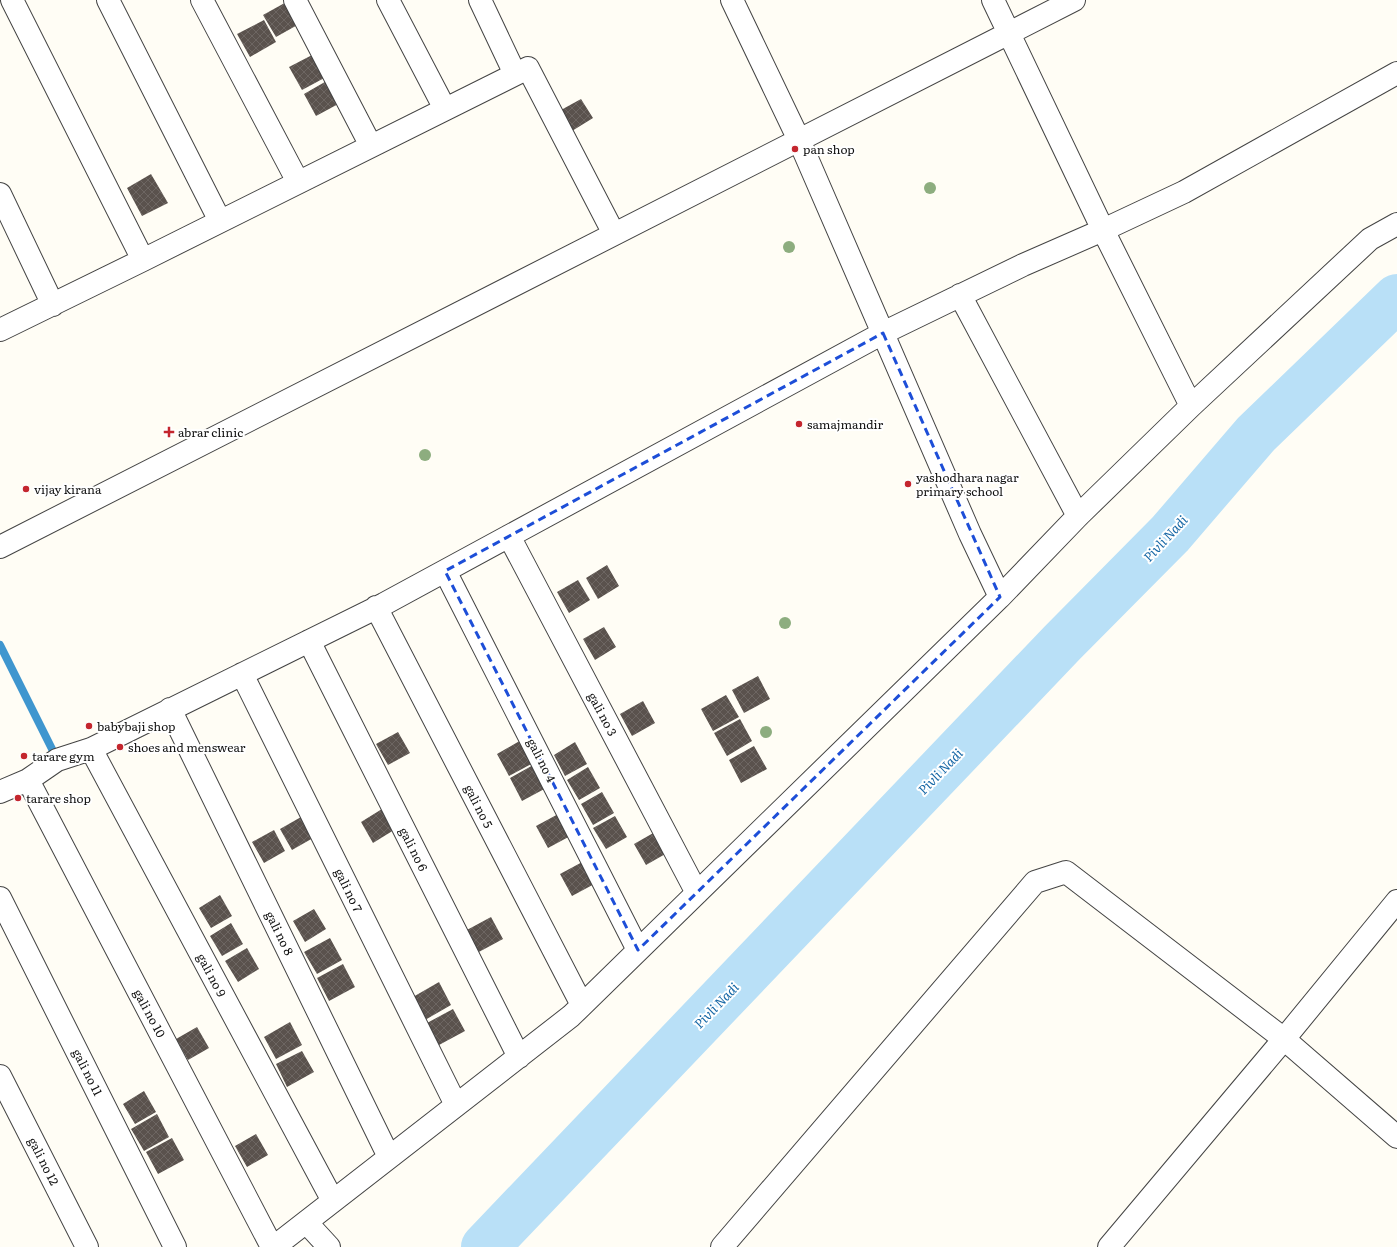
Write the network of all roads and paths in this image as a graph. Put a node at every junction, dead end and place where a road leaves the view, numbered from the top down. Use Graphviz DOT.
graph roads {
  1 [pos="12,0"];
  2 [pos="108,0"];
  3 [pos="202,0"];
  4 [pos="295,0"];
  5 [pos="388,0"];
  6 [pos="480,0"];
  7 [pos="732,0"];
  8 [pos="993,0"];
  9 [pos="1074,0"];
  10 [pos="1009,33"];
  11 [pos="1397,73"];
  12 [pos="515,74"];
  13 [pos="445,109"];
  14 [pos="799,140"];
  15 [pos="371,146"];
  16 [pos="298,182"];
  17 [pos="0,194"];
  18 [pos="6,221"];
  19 [pos="220,221"];
  20 [pos="1397,224"];
  21 [pos="1103,230"];
  22 [pos="614,234"];
  23 [pos="143,260"];
  24 [pos="960,295"];
  25 [pos="53,305"];
  26 [pos="0,330"];
  27 [pos="883,333"];
  28 [pos="1191,406"];
  29 [pos="1078,516"];
  30 [pos="509,536"];
  31 [pos="0,547"];
  32 [pos="445,570"];
  33 [pos="1000,597"];
  34 [pos="376,607"];
  35 [pos="309,641"];
  36 [pos="242,674"];
  37 [pos="170,709"];
  38 [pos="91,749"];
  39 [pos="28,780"];
  40 [pos="0,792"];
  41 [pos="697,893"];
  42 [pos="0,898"];
  43 [pos="1397,901"];
  44 [pos="638,950"];
  45 [pos="582,1006"];
  46 [pos="1284,1039"];
  47 [pos="519,1057"];
  48 [pos="0,1076"];
  49 [pos="456,1105"];
  50 [pos="1397,1137"];
  51 [pos="390,1157"];
  52 [pos="333,1201"];
  53 [pos="306,1222"];
  54 [pos="87,1247"];
  55 [pos="175,1247"];
  56 [pos="273,1247"];
  57 [pos="329,1247"];
  58 [pos="722,1247"];
  59 [pos="1109,1247"];
  1 -- 23 [label="street"];
  2 -- 19 [label="street"];
  3 -- 16 [label="street"];
  4 -- 15 [label="street"];
  5 -- 13 [label="street"];
  6 -- 12 [label="street"];
  7 -- 14 [label="street"];
  8 -- 10 [label="street"];
  9 -- 10 [label="street"];
  10 -- 14 [label="street"];
  10 -- 21 [label="street"];
  11 -- 21 [label="street"];
  12 -- 13 [label="street"];
  12 -- 22 [label="street"];
  13 -- 15 [label="street"];
  14 -- 22 [label="street"];
  14 -- 27 [label="street"];
  15 -- 16 [label="street"];
  16 -- 19 [label="street"];
  17 -- 18 [label="street"];
  18 -- 25 [label="street"];
  19 -- 23 [label="street"];
  20 -- 28 [label="street"];
  21 -- 24 [label="street"];
  21 -- 28 [label="street"];
  22 -- 31 [label="street"];
  23 -- 25 [label="street"];
  24 -- 27 [label="street"];
  24 -- 29 [label="street"];
  25 -- 26 [label="street"];
  27 -- 30 [label="street"];
  27 -- 33 [label="street"];
  28 -- 29 [label="street"];
  29 -- 33 [label="street"];
  30 -- 32 [label="street"];
  30 -- 41 [label="street, gali no 3"];
  32 -- 34 [label="street"];
  32 -- 44 [label="street, gali no 4"];
  33 -- 41 [label="street"];
  34 -- 35 [label="street"];
  34 -- 45 [label="street, gali no 5"];
  35 -- 36 [label="street"];
  35 -- 47 [label="street, gali no 6"];
  36 -- 37 [label="street"];
  36 -- 49 [label="street, gali no 7"];
  37 -- 38 [label="street"];
  37 -- 51 [label="street, gali no 8"];
  38 -- 39 [label="street"];
  38 -- 52 [label="street, gali no 9"];
  39 -- 40 [label="street"];
  39 -- 56 [label="street, gali no 10"];
  41 -- 44 [label="street"];
  42 -- 55 [label="street, gali no 11"];
  43 -- 46 [label="street"];
  44 -- 45 [label="street"];
  45 -- 47 [label="street"];
  46 -- 50 [label="street"];
  46 -- 58 [label="street"];
  46 -- 59 [label="street"];
  47 -- 49 [label="street"];
  48 -- 54 [label="street, gali no 12"];
  49 -- 51 [label="street"];
  51 -- 52 [label="street"];
  52 -- 53 [label="street"];
  53 -- 56 [label="street"];
  53 -- 57 [label="street"];
}
